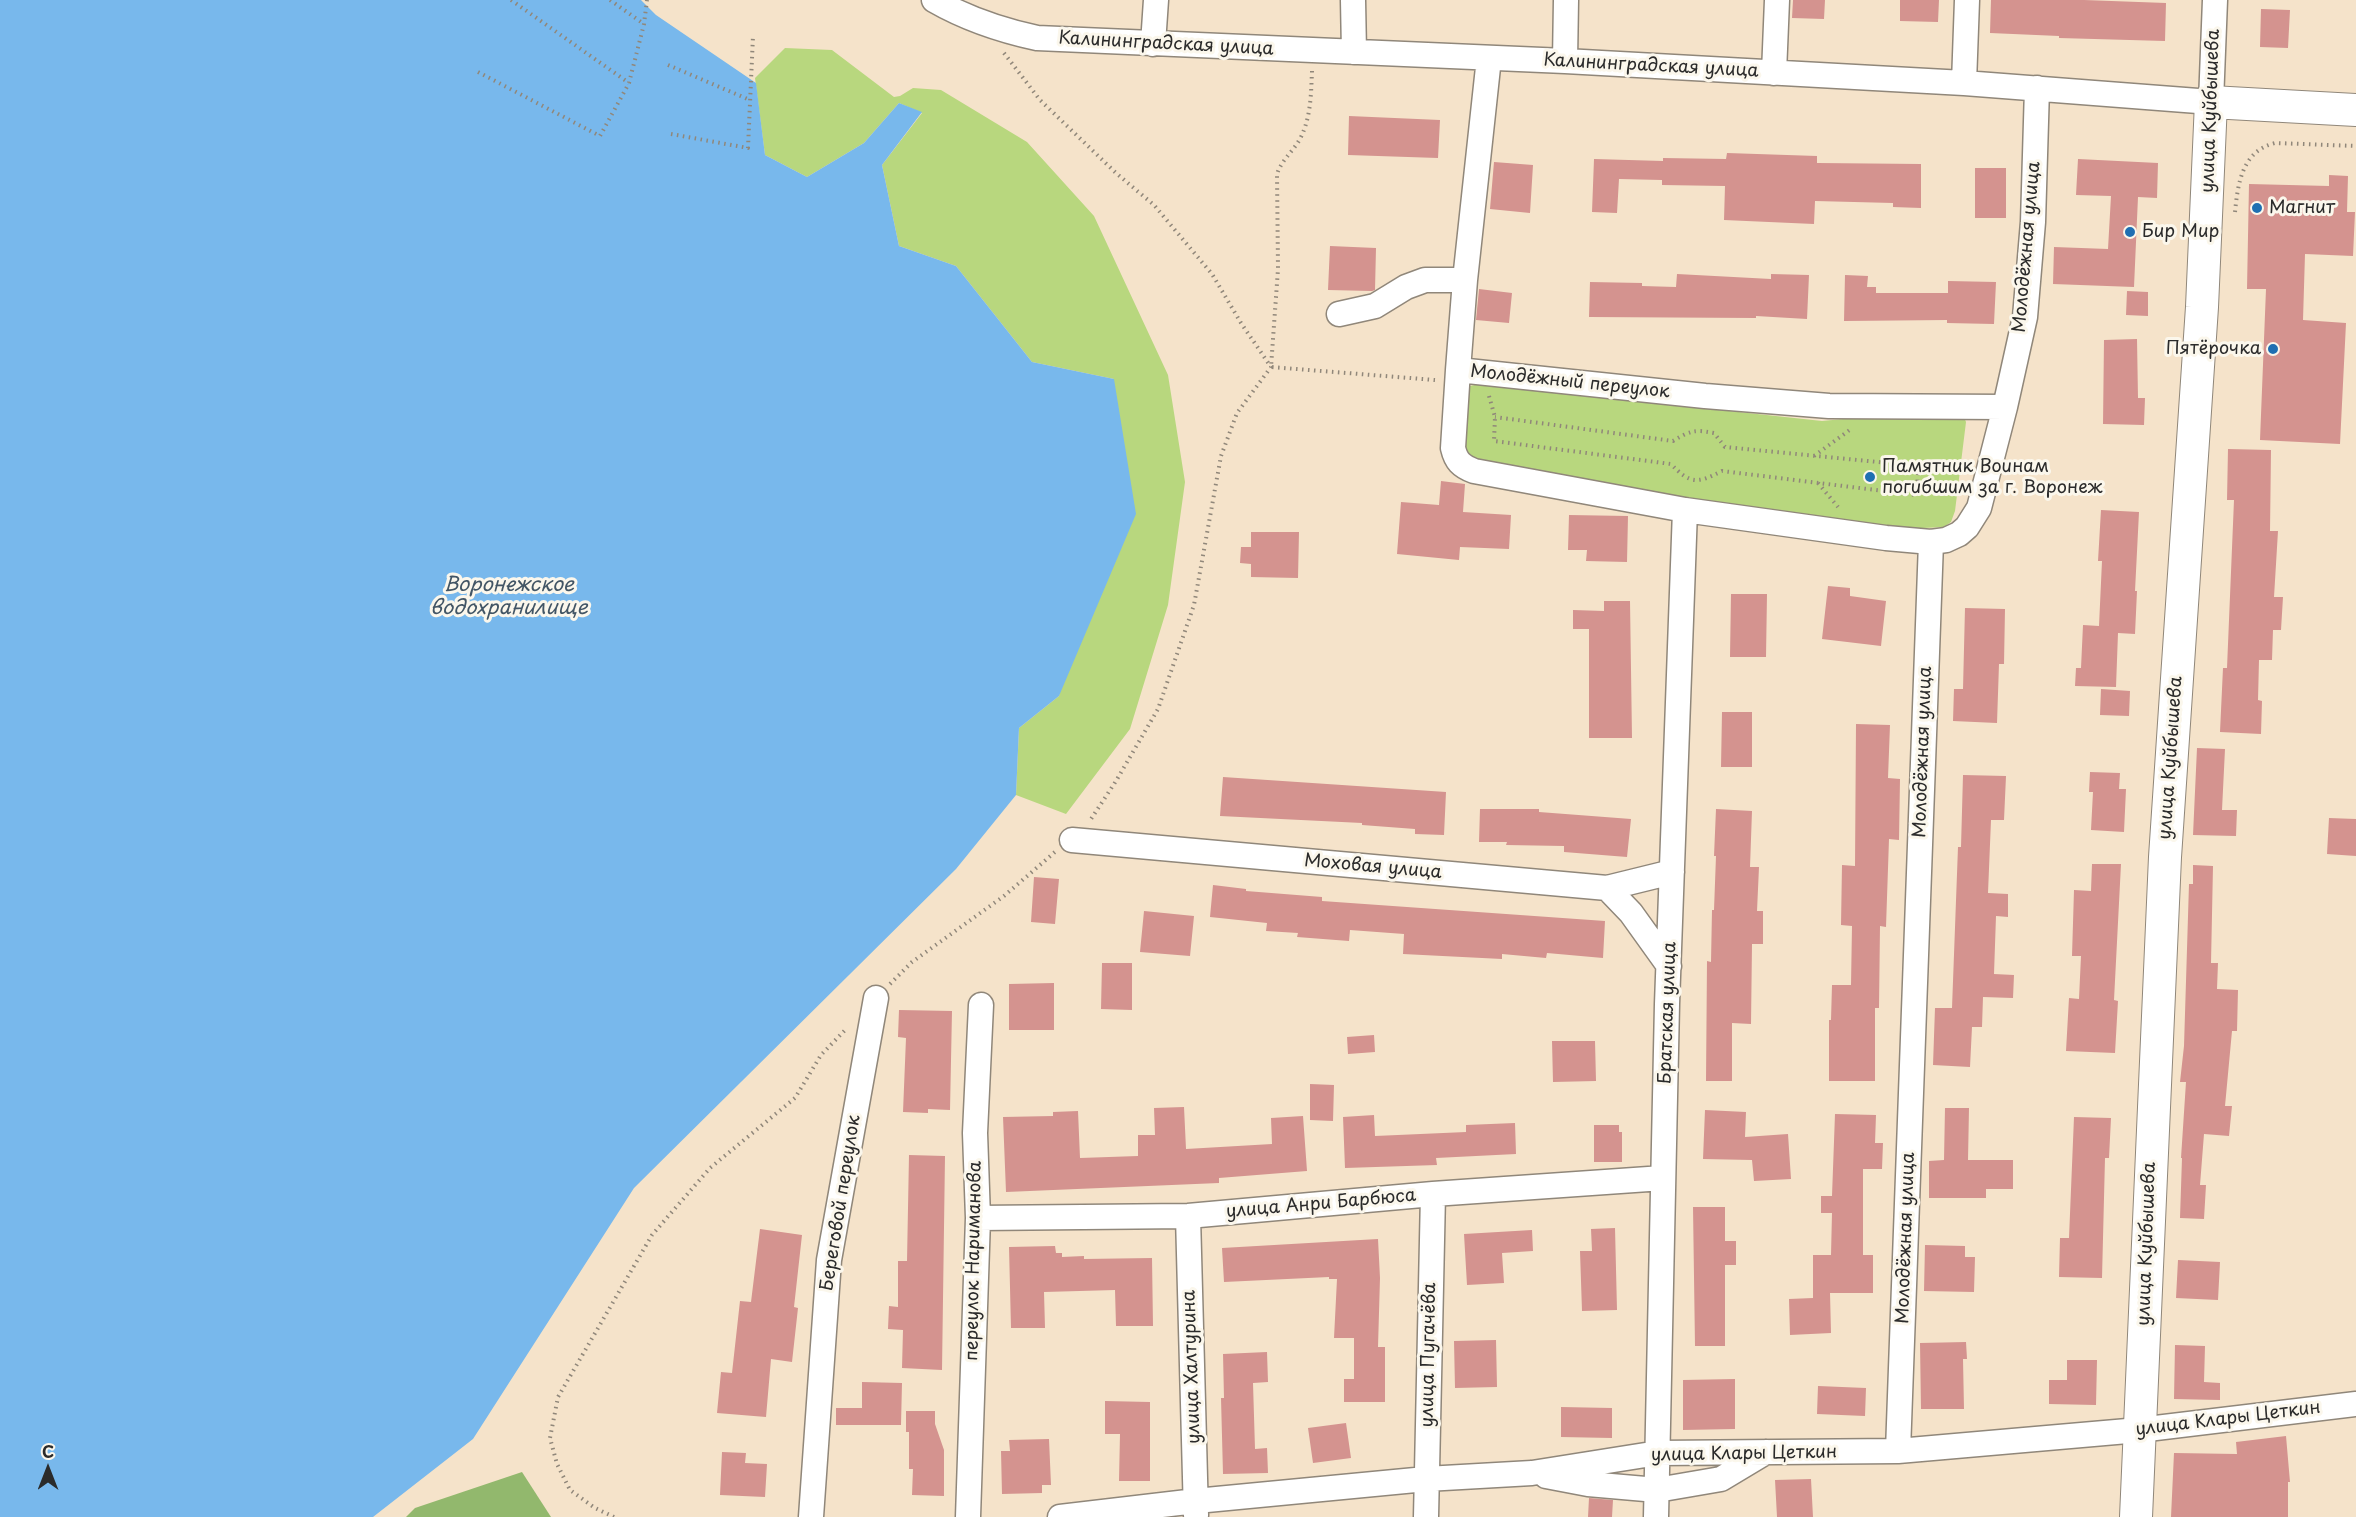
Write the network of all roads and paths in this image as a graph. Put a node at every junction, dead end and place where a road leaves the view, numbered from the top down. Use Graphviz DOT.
graph roads {
  1 [pos="511,0"];
  2 [pos="610,0"];
  3 [pos="646,0"];
  4 [pos="1156,0"];
  5 [pos="1353,0"];
  6 [pos="1566,0"];
  7 [pos="1777,0"];
  8 [pos="1967,0"];
  9 [pos="2216,0"];
  10 [pos="945,3"];
  11 [pos="644,24"];
  12 [pos="753,36"];
  13 [pos="1153,44"];
  14 [pos="1000,49"];
  15 [pos="1313,50"];
  16 [pos="1354,52"];
  17 [pos="1489,58"];
  18 [pos="1565,61"];
  19 [pos="668,65"];
  20 [pos="478,72"];
  21 [pos="1774,73"];
  22 [pos="629,83"];
  23 [pos="1964,83"];
  24 [pos="2037,88"];
  25 [pos="750,100"];
  26 [pos="2211,102"];
  27 [pos="2356,110"];
  28 [pos="671,134"];
  29 [pos="2275,143"];
  30 [pos="2356,146"];
  31 [pos="1465,280"];
  32 [pos="1339,314"];
  33 [pos="1271,367"];
  34 [pos="1482,373"];
  35 [pos="1458,376"];
  36 [pos="1880,407"];
  37 [pos="2005,407"];
  38 [pos="1495,417"];
  39 [pos="1814,456"];
  40 [pos="1685,510"];
  41 [pos="1931,542"];
  42 [pos="1072,840"];
  43 [pos="1672,872"];
  44 [pos="1607,888"];
  45 [pos="1669,966"];
  46 [pos="876,998"];
  47 [pos="981,1005"];
  48 [pos="1664,1178"];
  49 [pos="1433,1194"];
  50 [pos="1188,1216"];
  51 [pos="978,1218"];
  52 [pos="2356,1404"];
  53 [pos="2139,1430"];
  54 [pos="1898,1451"];
  55 [pos="1767,1452"];
  56 [pos="1658,1453"];
  57 [pos="1532,1473"];
  58 [pos="1426,1479"];
  59 [pos="1657,1490"];
  60 [pos="1196,1509"];
  61 [pos="614,1517"];
  62 [pos="811,1517"];
  63 [pos="968,1517"];
  64 [pos="1060,1517"];
  65 [pos="1426,1517"];
  66 [pos="1656,1517"];
  67 [pos="2136,1517"];
  1 -- 22 [label="path"];
  2 -- 11 [label="path"];
  3 -- 11 [label="path"];
  4 -- 13 [label="street"];
  5 -- 16 [label="street"];
  6 -- 18 [label="street"];
  7 -- 21 [label="street"];
  8 -- 23 [label="street"];
  9 -- 26 [label="street, улица Куйбышева"];
  10 -- 13 [label="street, Калининградская улица"];
  11 -- 22 [label="path"];
  12 -- 25 [label="path"];
  13 -- 15 [label="street, Калининградская улица"];
  14 -- 33 [label="path"];
  15 -- 16 [label="street, Калининградская улица"];
  15 -- 33 [label="path"];
  16 -- 17 [label="street, Калининградская улица"];
  17 -- 18 [label="street, Калининградская улица"];
  17 -- 31 [label="street"];
  18 -- 21 [label="street, Калининградская улица"];
  19 -- 25 [label="path"];
  20 -- 22 [label="path"];
  21 -- 23 [label="street, Калининградская улица"];
  23 -- 24 [label="street, Калининградская улица"];
  24 -- 26 [label="street, Калининградская улица"];
  24 -- 37 [label="street, Молодёжная улица"];
  25 -- 28 [label="path"];
  26 -- 27 [label="main road, Калининградская улица"];
  26 -- 53 [label="main road, улица Куйбышева"];
  29 -- 30 [label="path"];
  31 -- 32 [label="street"];
  31 -- 35 [label="street"];
  33 -- 35 [label="path"];
  33 -- 42 [label="path"];
  34 -- 35 [label="street, Молодёжный переулок"];
  34 -- 36 [label="street, Молодёжный переулок"];
  34 -- 38 [label="path"];
  35 -- 40 [label="street, Молодёжный переулок"];
  36 -- 37 [label="street, Молодёжный переулок"];
  36 -- 39 [label="path"];
  37 -- 41 [label="street, Молодёжная улица"];
  38 -- 39 [label="path"];
  38 -- 39 [label="path"];
  40 -- 41 [label="street, Молодёжный переулок"];
  40 -- 43 [label="street, Братская улица"];
  41 -- 54 [label="street, Молодёжная улица"];
  42 -- 44 [label="street, Моховая улица"];
  42 -- 46 [label="path"];
  43 -- 44 [label="street, Моховая улица"];
  43 -- 45 [label="street, Братская улица"];
  44 -- 45 [label="street"];
  45 -- 48 [label="street, Братская улица"];
  46 -- 61 [label="path"];
  46 -- 62 [label="street, Береговой переулок"];
  47 -- 51 [label="street, переулок Нариманова"];
  48 -- 49 [label="street, улица Анри Барбюса"];
  48 -- 56 [label="street, Братская улица"];
  49 -- 50 [label="street, улица Анри Барбюса"];
  49 -- 58 [label="street, улица Пугачёва"];
  50 -- 51 [label="street, улица Анри Барбюса"];
  50 -- 60 [label="street, улица Халтурина"];
  51 -- 63 [label="street, переулок Нариманова"];
  52 -- 53 [label="street, улица Клары Цеткин"];
  53 -- 54 [label="street, улица Клары Цеткин"];
  53 -- 67 [label="main road, улица Куйбышева"];
  54 -- 55 [label="street, улица Клары Цеткин"];
  55 -- 56 [label="street, улица Клары Цеткин"];
  55 -- 59 [label="street"];
  56 -- 57 [label="street, улица Клары Цеткин"];
  56 -- 59 [label="street, Братская улица"];
  57 -- 58 [label="street, улица Клары Цеткин"];
  57 -- 59 [label="street"];
  58 -- 60 [label="street, улица Клары Цеткин"];
  58 -- 65 [label="street, улица Пугачёва"];
  59 -- 66 [label="street, Братская улица"];
  60 -- 64 [label="street, улица Клары Цеткин"];
}
